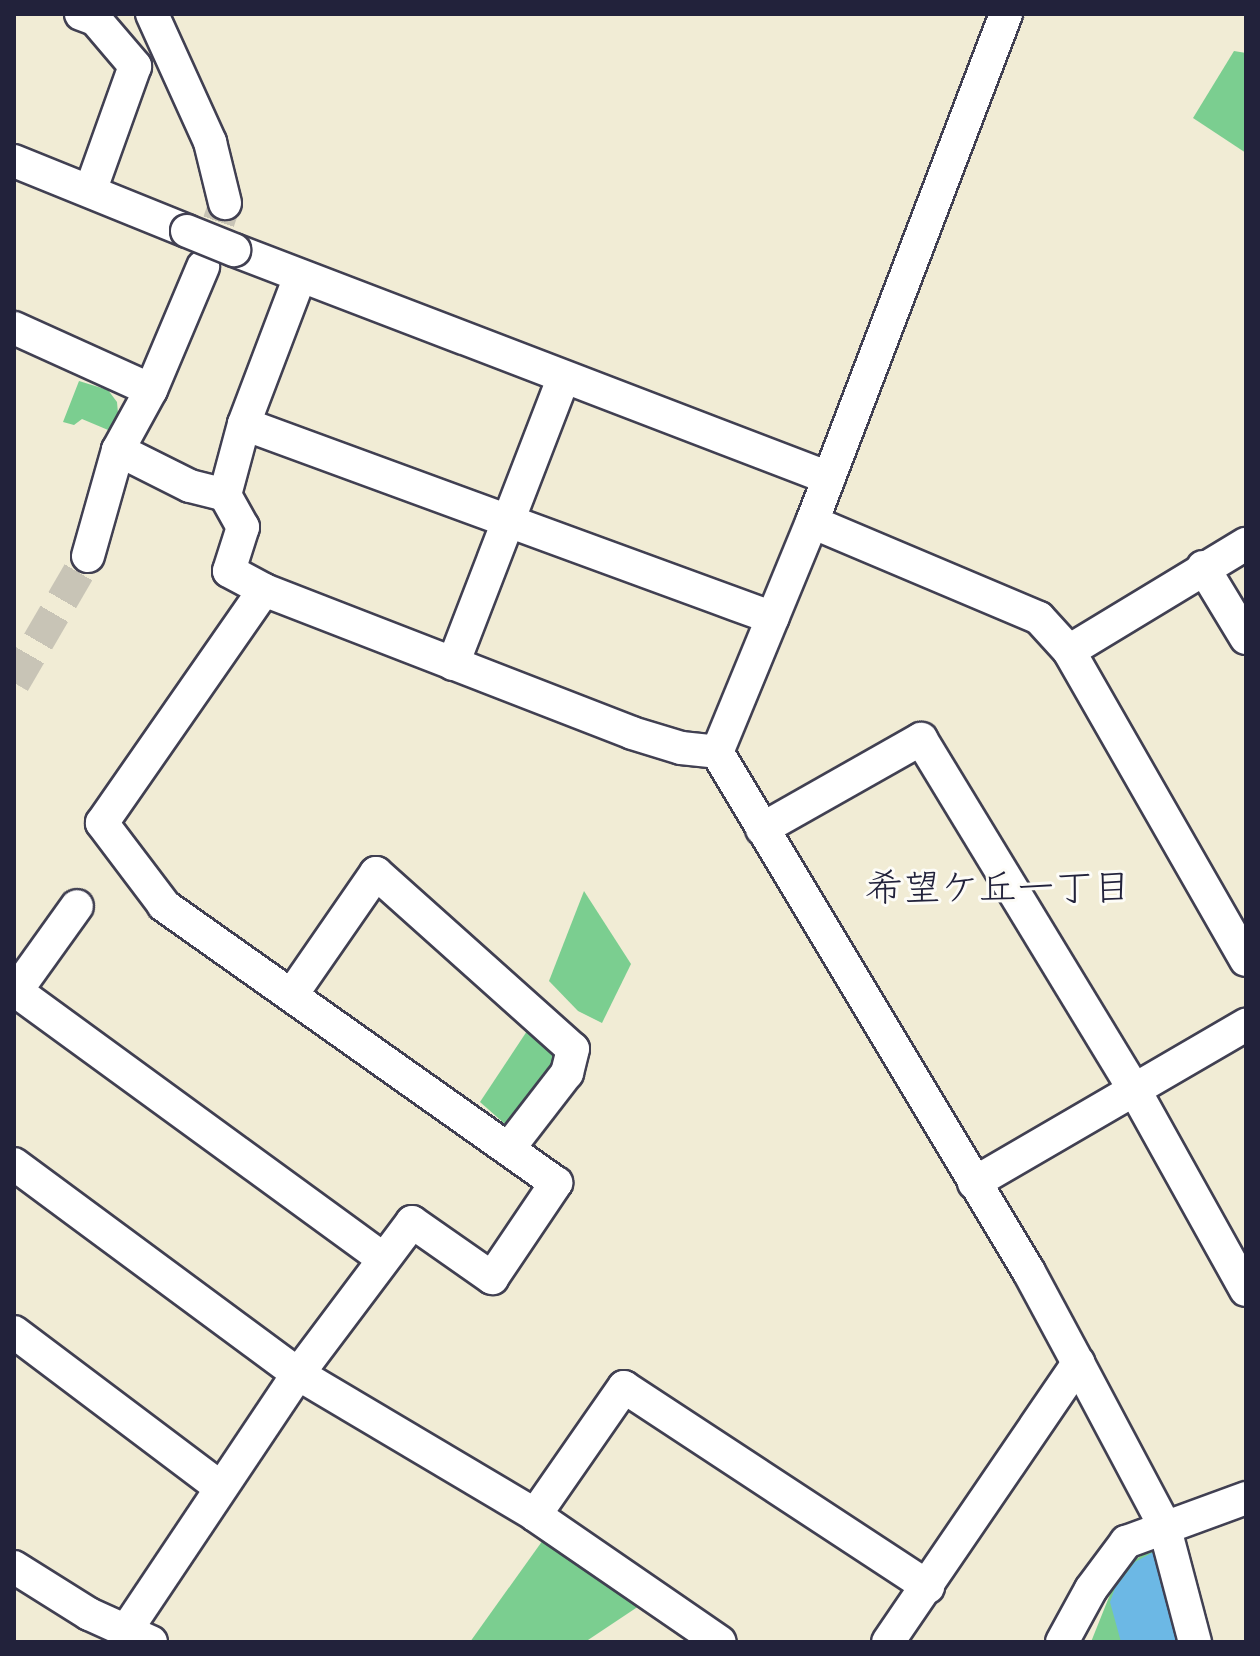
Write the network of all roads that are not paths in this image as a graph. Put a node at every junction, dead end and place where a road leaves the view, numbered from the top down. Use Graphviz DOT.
graph roads {
  1 [pos="81,14"];
  2 [pos="152,14"];
  3 [pos="1006,14"];
  4 [pos="14,161"];
  5 [pos="91,189"];
  6 [pos="225,203"];
  7 [pos="203,267"];
  8 [pos="299,279"];
  9 [pos="14,328"];
  10 [pos="563,379"];
  11 [pos="151,390"];
  12 [pos="244,424"];
  13 [pos="118,450"];
  14 [pos="829,478"];
  15 [pos="225,495"];
  16 [pos="812,522"];
  17 [pos="508,523"];
  18 [pos="1246,544"];
  19 [pos="88,556"];
  20 [pos="1203,567"];
  21 [pos="264,590"];
  22 [pos="773,618"];
  23 [pos="1246,638"];
  24 [pos="1069,651"];
  25 [pos="453,664"];
  26 [pos="717,752"];
  27 [pos="762,829"];
  28 [pos="77,906"];
  29 [pos="1246,960"];
  30 [pos="15,992"];
  31 [pos="293,993"];
  32 [pos="1246,1025"];
  33 [pos="1134,1089"];
  34 [pos="509,1148"];
  35 [pos="14,1164"];
  36 [pos="974,1183"];
  37 [pos="384,1259"];
  38 [pos="1246,1290"];
  39 [pos="14,1332"];
  40 [pos="1078,1363"];
  41 [pos="298,1374"];
  42 [pos="221,1488"];
  43 [pos="1246,1498"];
  44 [pos="535,1515"];
  45 [pos="1164,1525"];
  46 [pos="14,1567"];
  47 [pos="928,1587"];
  48 [pos="87,1628"];
  49 [pos="139,1636"];
  50 [pos="720,1642"];
  51 [pos="888,1642"];
  52 [pos="1062,1642"];
  53 [pos="1195,1642"];
  1 -- 5 [label="street"];
  2 -- 6 [label="street"];
  3 -- 14 [label="street"];
  4 -- 5 [label="street"];
  5 -- 8 [label="street, bridge"];
  7 -- 11 [label="street"];
  8 -- 10 [label="street"];
  8 -- 12 [label="street"];
  9 -- 11 [label="street"];
  10 -- 14 [label="street"];
  10 -- 17 [label="street"];
  11 -- 13 [label="street"];
  12 -- 15 [label="street"];
  12 -- 17 [label="street"];
  13 -- 15 [label="street"];
  13 -- 19 [label="street"];
  14 -- 16 [label="street"];
  15 -- 21 [label="street"];
  16 -- 22 [label="street"];
  16 -- 24 [label="street"];
  17 -- 22 [label="street"];
  17 -- 25 [label="street"];
  18 -- 20 [label="street"];
  20 -- 23 [label="street"];
  20 -- 24 [label="street"];
  21 -- 25 [label="street"];
  21 -- 31 [label="street"];
  22 -- 26 [label="street"];
  24 -- 29 [label="street"];
  25 -- 26 [label="street"];
  26 -- 27 [label="street"];
  27 -- 33 [label="street"];
  27 -- 36 [label="street"];
  28 -- 30 [label="street"];
  30 -- 37 [label="street"];
  31 -- 34 [label="street"];
  31 -- 34 [label="street"];
  32 -- 33 [label="street"];
  33 -- 36 [label="street"];
  33 -- 38 [label="street"];
  34 -- 37 [label="street"];
  35 -- 41 [label="street"];
  36 -- 40 [label="street"];
  37 -- 41 [label="street"];
  39 -- 42 [label="street"];
  40 -- 45 [label="street"];
  40 -- 47 [label="street"];
  41 -- 42 [label="street"];
  41 -- 44 [label="street"];
  42 -- 49 [label="street"];
  43 -- 45 [label="street"];
  44 -- 47 [label="street"];
  44 -- 50 [label="street"];
  45 -- 52 [label="street"];
  45 -- 53 [label="street"];
  46 -- 48 [label="street"];
  47 -- 51 [label="street"];
  48 -- 49 [label="street"];
}
